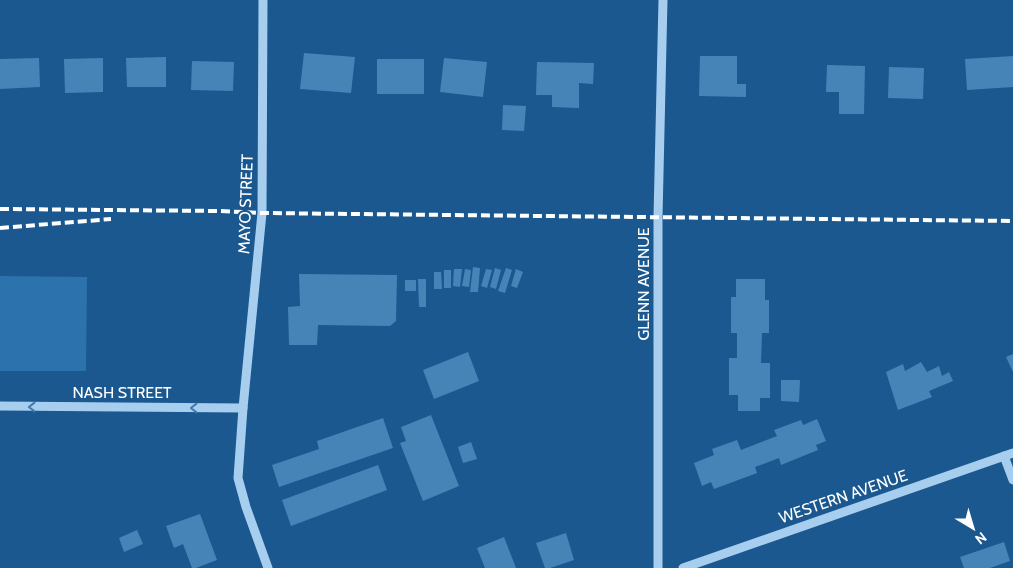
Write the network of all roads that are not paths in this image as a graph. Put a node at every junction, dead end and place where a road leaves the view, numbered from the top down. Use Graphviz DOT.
graph roads {
  1 [pos="263,0"];
  2 [pos="663,0"];
  3 [pos="0,406"];
  4 [pos="243,408"];
  5 [pos="1009,454"];
  6 [pos="1013,480"];
  7 [pos="268,568"];
  8 [pos="658,568"];
  9 [pos="683,568"];
  1 -- 4 [label="street, MAYO STREET"];
  2 -- 8 [label="street, GLENN AVENUE"];
  4 -- 3 [label="street, NASH STREET, one-way"];
  4 -- 7 [label="street, MAYO STREET"];
  5 -- 6 [label="street"];
  5 -- 9 [label="street, WESTERN AVENUE"];
}
